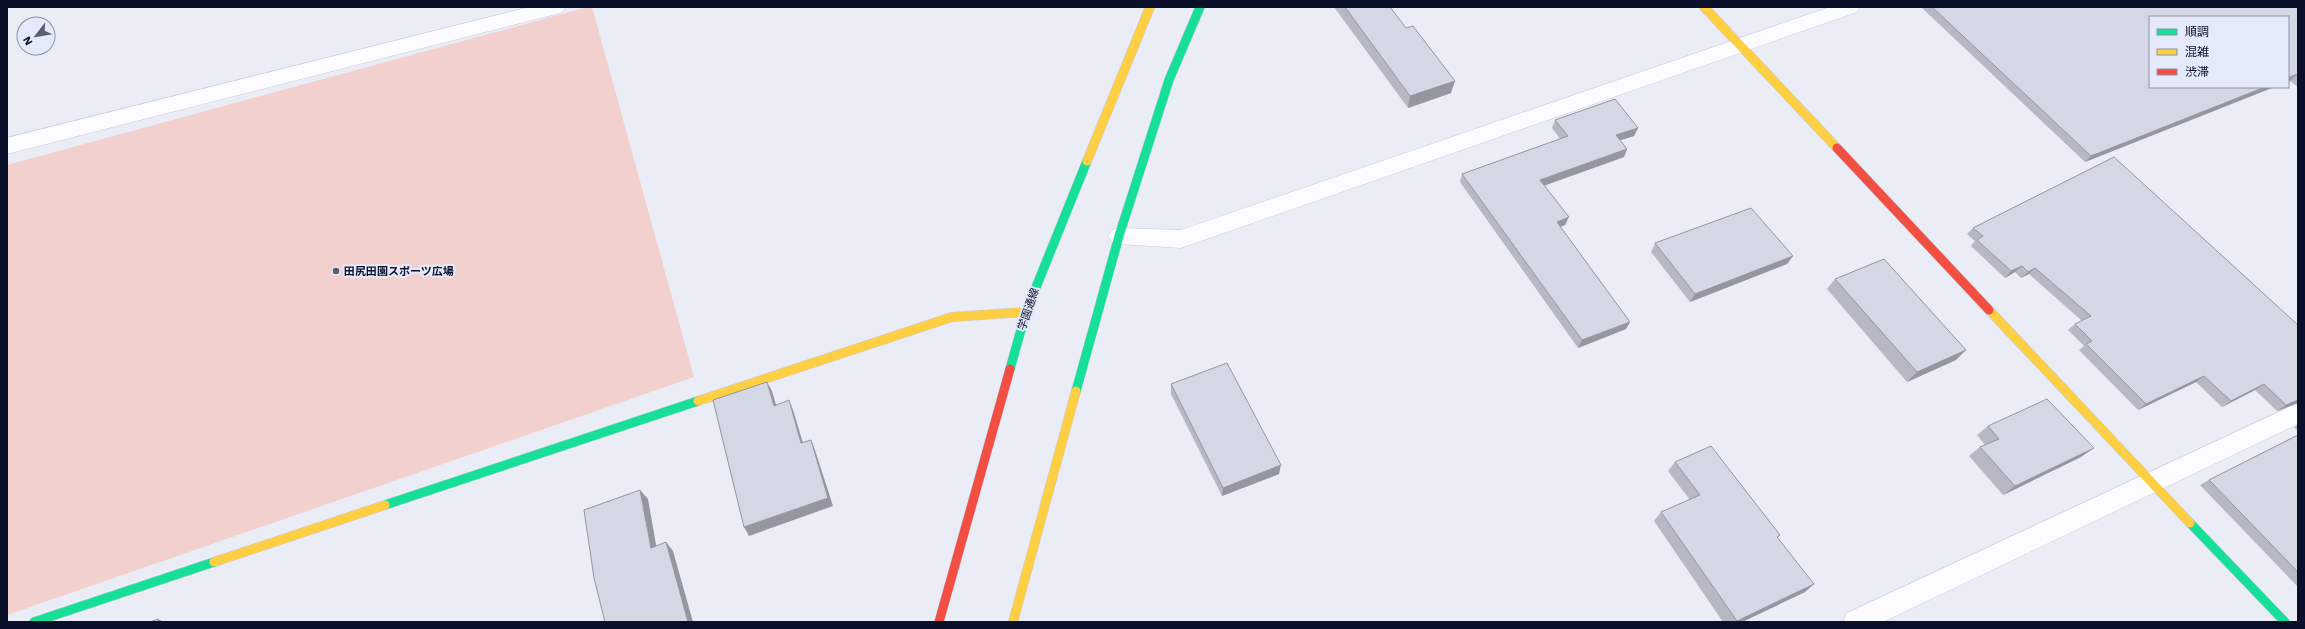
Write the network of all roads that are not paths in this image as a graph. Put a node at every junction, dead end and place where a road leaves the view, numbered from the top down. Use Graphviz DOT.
graph roads {
  1 [pos="556,7"];
  2 [pos="1150,7"];
  3 [pos="1200,7"];
  4 [pos="1704,7"];
  5 [pos="1850,7"];
  6 [pos="1739,45"];
  7 [pos="7,146"];
  8 [pos="1119,236"];
  9 [pos="1026,312"];
  10 [pos="2298,413"];
  11 [pos="2151,483"];
  12 [pos="34,622"];
  13 [pos="939,622"];
  14 [pos="1013,622"];
  15 [pos="1856,622"];
  16 [pos="2285,622"];
  1 -- 7 [label="street"];
  2 -- 9 [label="street, 学園通線"];
  3 -- 8 [label="street"];
  4 -- 6 [label="street"];
  5 -- 6 [label="street"];
  6 -- 8 [label="street"];
  6 -- 11 [label="street"];
  8 -- 14 [label="street"];
  9 -- 12 [label="street"];
  9 -- 13 [label="street, 学園通線"];
  10 -- 11 [label="street"];
  11 -- 15 [label="street"];
  11 -- 16 [label="street"];
}
